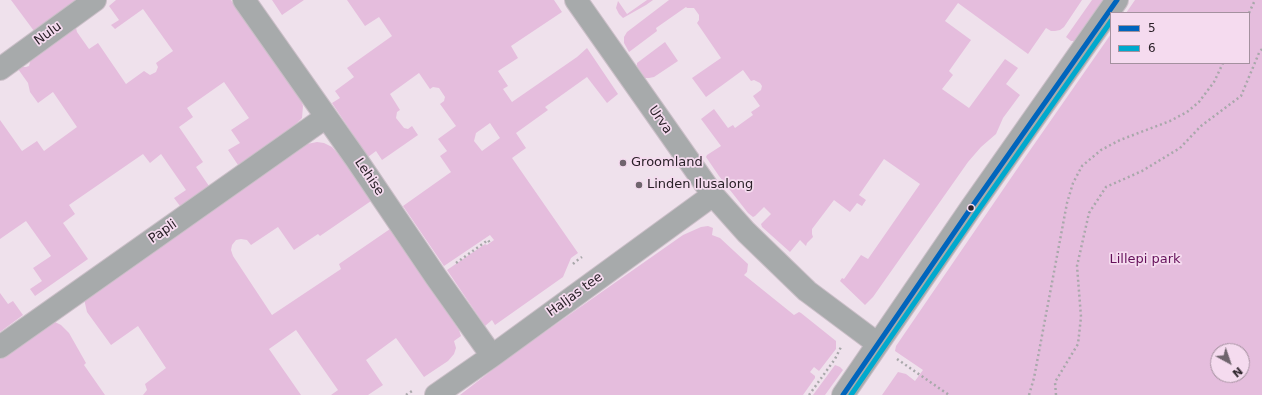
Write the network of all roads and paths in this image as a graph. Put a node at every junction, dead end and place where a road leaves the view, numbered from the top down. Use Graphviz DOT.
graph roads {
  1 [pos="95,0"];
  2 [pos="244,0"];
  3 [pos="576,0"];
  4 [pos="1117,0"];
  5 [pos="1255,0"];
  6 [pos="1249,12"];
  7 [pos="1262,49"];
  8 [pos="1223,64"];
  9 [pos="0,68"];
  10 [pos="326,117"];
  11 [pos="713,195"];
  12 [pos="490,243"];
  13 [pos="436,277"];
  14 [pos="878,344"];
  15 [pos="0,347"];
  16 [pos="492,356"];
  17 [pos="436,395"];
  18 [pos="843,395"];
  19 [pos="949,395"];
  20 [pos="1029,395"];
  21 [pos="1056,395"];
  1 -- 9 [label="street, Nulu"];
  2 -- 10 [label="street, Lehise"];
  3 -- 11 [label="street, Urva"];
  4 -- 14 [label="street"];
  5 -- 6 [label="path"];
  7 -- 21 [label="path"];
  8 -- 20 [label="path"];
  10 -- 13 [label="street, Lehise"];
  10 -- 15 [label="street, Papli"];
  11 -- 14 [label="street, Urva"];
  11 -- 16 [label="street, Haljas tee"];
  12 -- 13 [label="path"];
  13 -- 16 [label="street, Lehise"];
  14 -- 18 [label="street"];
  14 -- 19 [label="path"];
  16 -- 17 [label="street, Haljas tee"];
}
